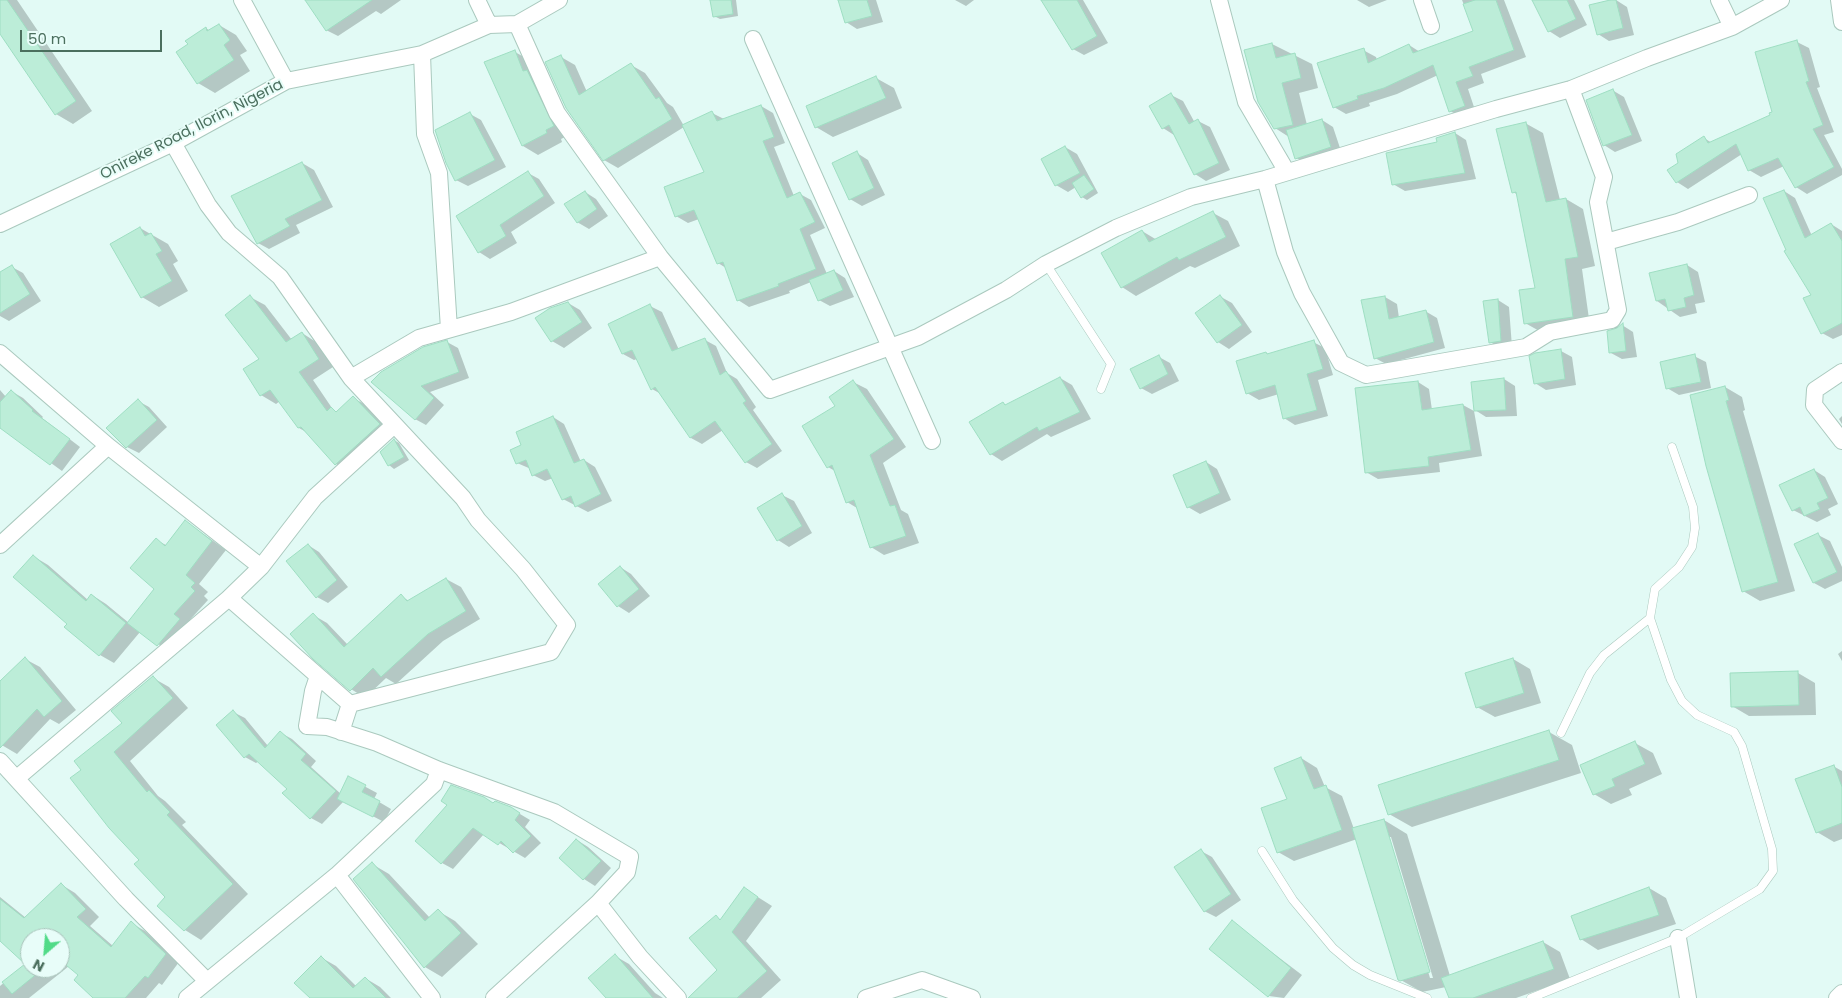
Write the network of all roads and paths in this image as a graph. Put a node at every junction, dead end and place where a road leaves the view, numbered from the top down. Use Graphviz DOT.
graph roads {
  1 [pos="242,0"];
  2 [pos="477,0"];
  3 [pos="559,0"];
  4 [pos="1219,0"];
  5 [pos="1422,0"];
  6 [pos="1719,0"];
  7 [pos="1781,0"];
  8 [pos="1839,0"];
  9 [pos="1842,22"];
  10 [pos="517,24"];
  11 [pos="490,25"];
  12 [pos="1431,26"];
  13 [pos="1732,27"];
  14 [pos="754,39"];
  15 [pos="422,54"];
  16 [pos="286,81"];
  17 [pos="1571,90"];
  18 [pos="173,143"];
  19 [pos="1287,172"];
  20 [pos="1266,179"];
  21 [pos="1749,195"];
  22 [pos="0,224"];
  23 [pos="1606,242"];
  24 [pos="660,257"];
  25 [pos="1046,264"];
  26 [pos="449,329"];
  27 [pos="891,347"];
  28 [pos="0,353"];
  29 [pos="1842,372"];
  30 [pos="351,378"];
  31 [pos="1101,389"];
  32 [pos="394,425"];
  33 [pos="932,441"];
  34 [pos="1842,441"];
  35 [pos="108,446"];
  36 [pos="1672,447"];
  37 [pos="0,545"];
  38 [pos="261,567"];
  39 [pos="230,598"];
  40 [pos="1650,618"];
  41 [pos="318,676"];
  42 [pos="350,704"];
  43 [pos="341,732"];
  44 [pos="1561,733"];
  45 [pos="0,761"];
  46 [pos="440,770"];
  47 [pos="17,778"];
  48 [pos="1262,851"];
  49 [pos="336,875"];
  50 [pos="598,903"];
  51 [pos="1678,938"];
  52 [pos="207,981"];
  53 [pos="1842,993"];
  54 [pos="187,998"];
  55 [pos="432,998"];
  56 [pos="494,998"];
  57 [pos="678,998"];
  58 [pos="866,998"];
  59 [pos="972,998"];
  60 [pos="1427,998"];
  61 [pos="1531,998"];
  62 [pos="1688,998"];
  63 [pos="1838,998"];
  1 -- 16 [label="street"];
  2 -- 11 [label="street"];
  3 -- 10 [label="street, Onireke Road, Ilorin, Nigeria"];
  4 -- 19 [label="street"];
  5 -- 12 [label="street"];
  6 -- 13 [label="street"];
  7 -- 13 [label="street"];
  8 -- 9 [label="street"];
  10 -- 11 [label="street, Onireke Road, Ilorin, Nigeria"];
  10 -- 24 [label="street"];
  11 -- 15 [label="street, Onireke Road, Ilorin, Nigeria"];
  13 -- 17 [label="street"];
  14 -- 27 [label="street"];
  15 -- 16 [label="street, Onireke Road, Ilorin, Nigeria"];
  15 -- 26 [label="street"];
  16 -- 18 [label="street, Onireke Road, Ilorin, Nigeria"];
  17 -- 19 [label="street"];
  17 -- 23 [label="street"];
  18 -- 22 [label="street, Onireke Road, Ilorin, Nigeria"];
  18 -- 30 [label="street"];
  19 -- 20 [label="street"];
  20 -- 23 [label="street"];
  20 -- 25 [label="street"];
  21 -- 23 [label="street"];
  24 -- 26 [label="street"];
  24 -- 27 [label="street"];
  25 -- 27 [label="street"];
  25 -- 31 [label="lane"];
  26 -- 30 [label="street"];
  27 -- 33 [label="street"];
  28 -- 35 [label="street"];
  29 -- 34 [label="street"];
  30 -- 32 [label="street"];
  32 -- 38 [label="street"];
  32 -- 42 [label="street"];
  35 -- 37 [label="street"];
  35 -- 38 [label="street"];
  36 -- 40 [label="lane"];
  38 -- 39 [label="street"];
  39 -- 41 [label="street"];
  39 -- 47 [label="street"];
  40 -- 44 [label="lane"];
  40 -- 51 [label="lane"];
  41 -- 42 [label="street"];
  41 -- 43 [label="street"];
  42 -- 43 [label="street"];
  43 -- 46 [label="street"];
  45 -- 47 [label="street"];
  46 -- 49 [label="street"];
  46 -- 50 [label="street"];
  47 -- 52 [label="street"];
  48 -- 60 [label="lane"];
  49 -- 52 [label="street"];
  49 -- 55 [label="street"];
  50 -- 56 [label="street"];
  50 -- 57 [label="street"];
  51 -- 61 [label="lane"];
  51 -- 62 [label="street"];
  52 -- 54 [label="street"];
  53 -- 63 [label="street"];
  58 -- 59 [label="street"];
}
